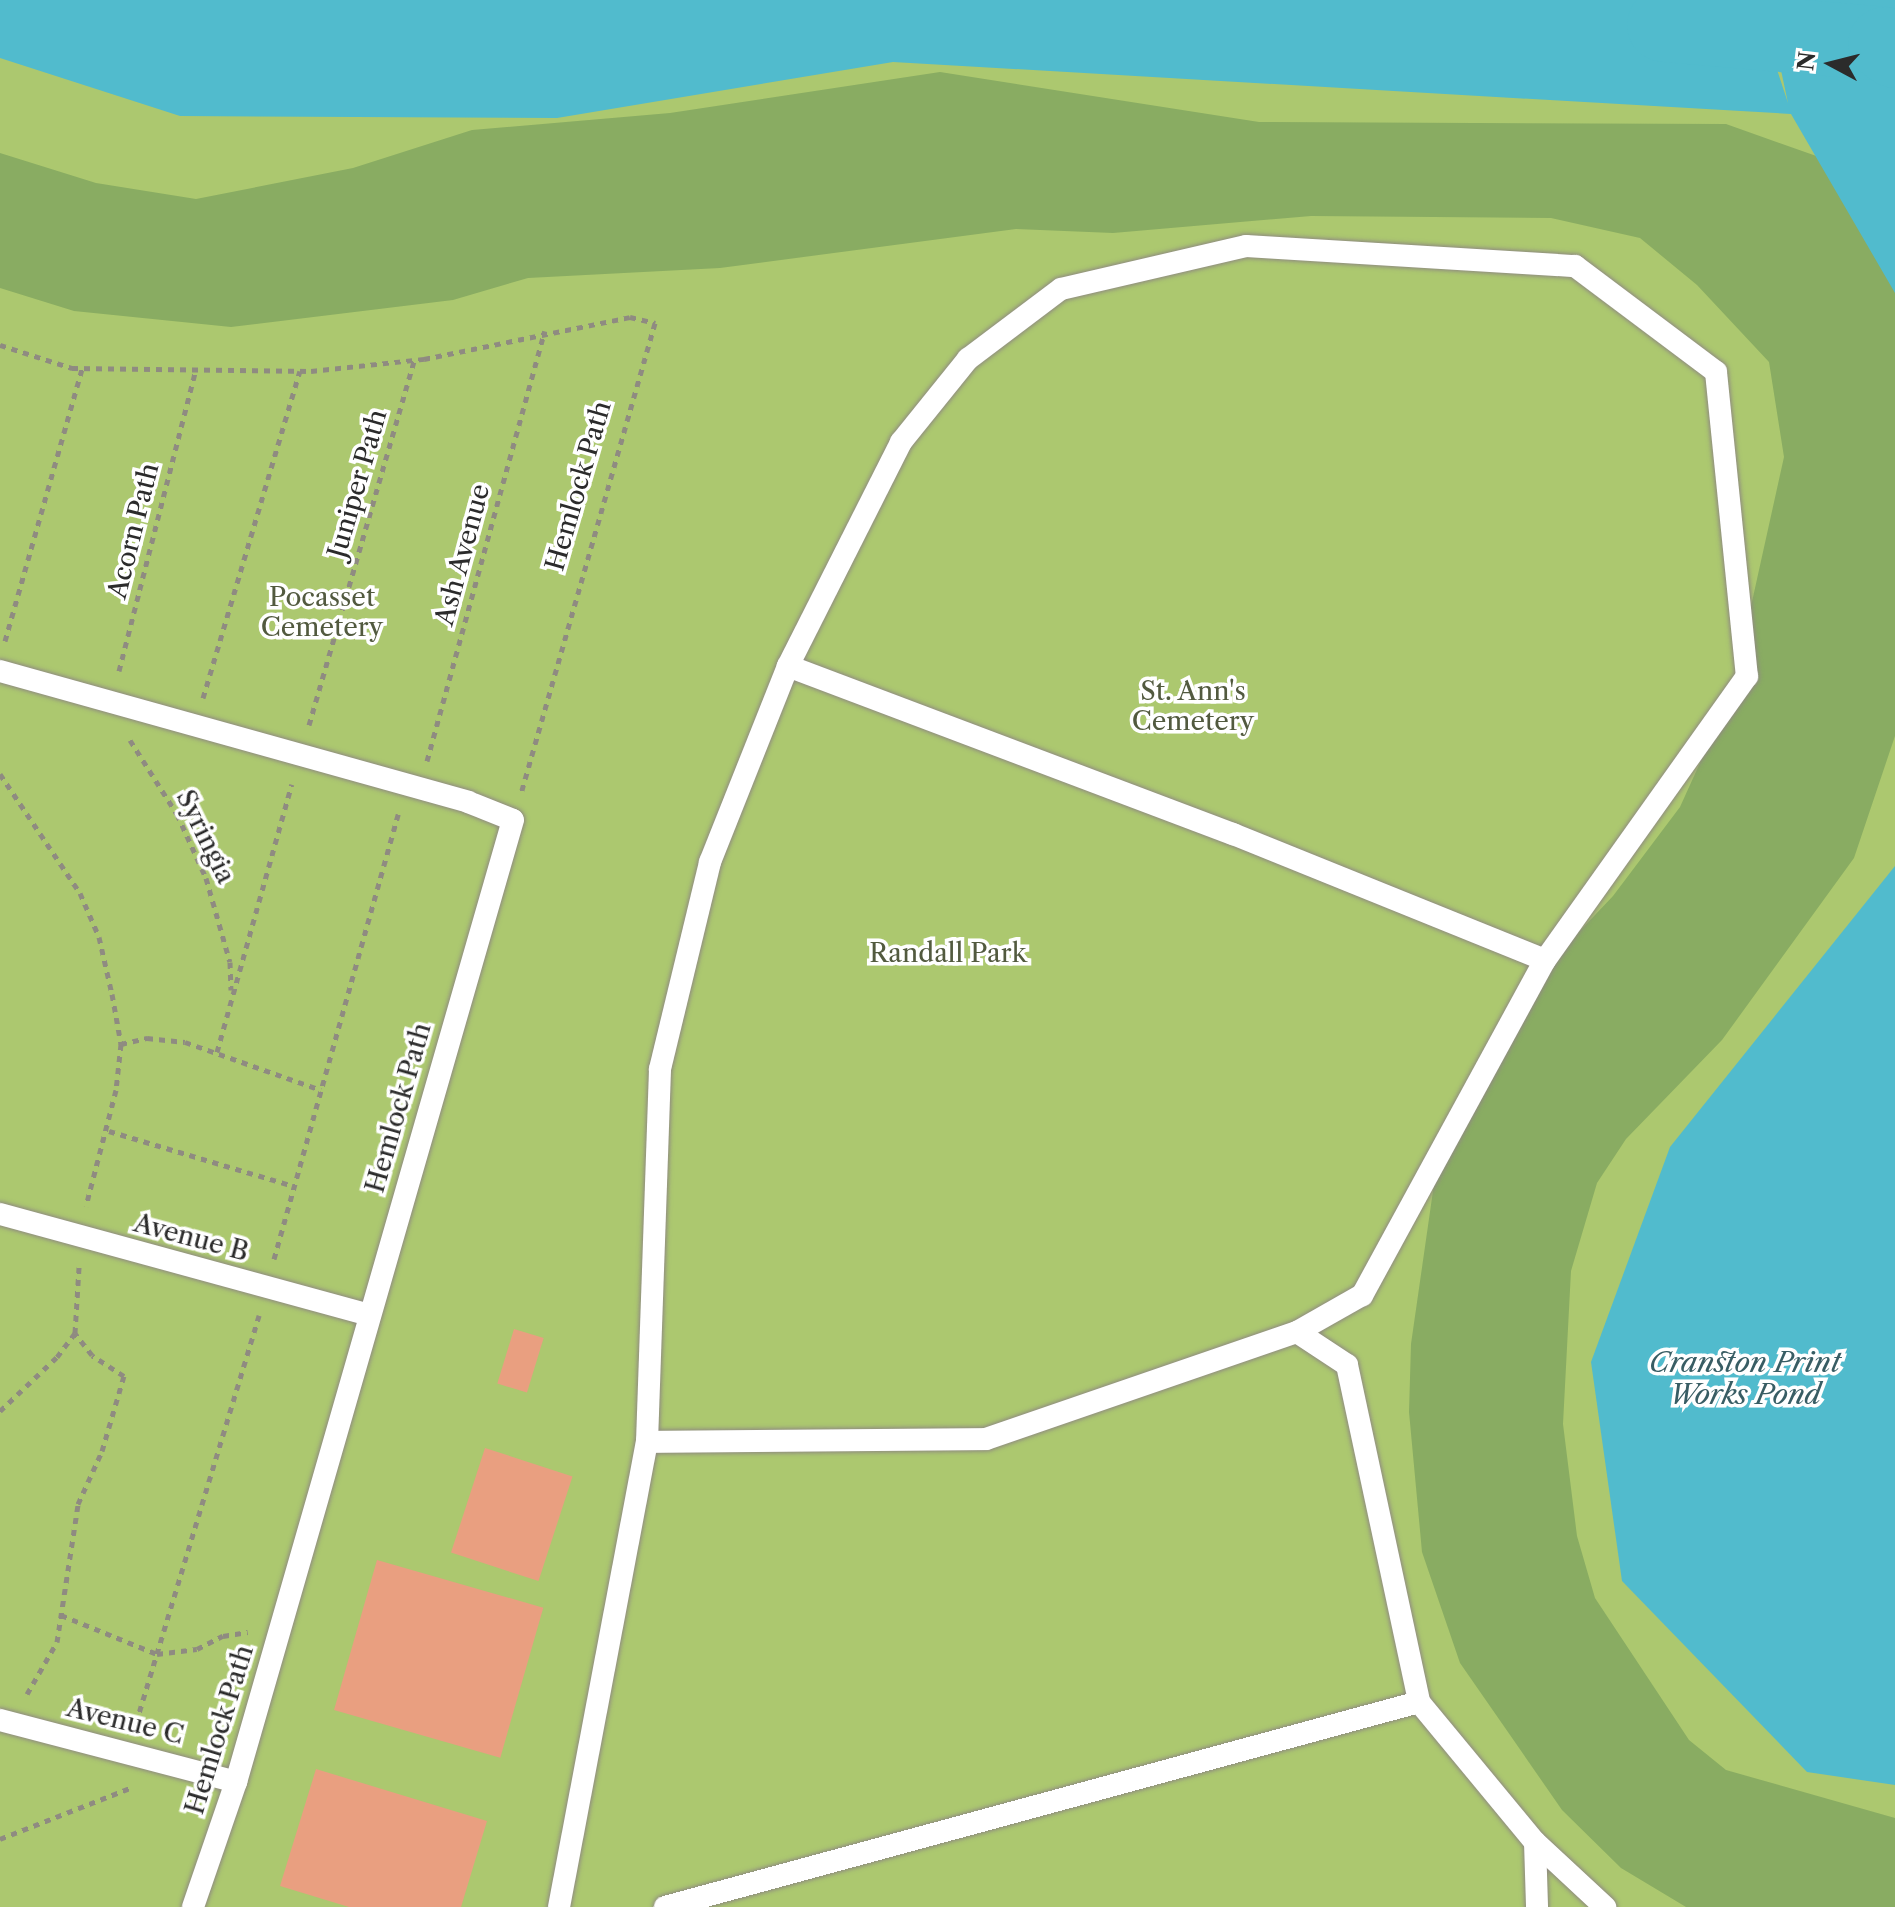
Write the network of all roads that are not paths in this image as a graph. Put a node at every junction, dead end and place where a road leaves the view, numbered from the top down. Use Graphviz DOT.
graph roads {
  1 [pos="788,666"];
  2 [pos="0,671"];
  3 [pos="1545,960"];
  4 [pos="0,1214"];
  5 [pos="368,1315"];
  6 [pos="1297,1332"];
  7 [pos="647,1442"];
  8 [pos="1419,1702"];
  9 [pos="0,1720"];
  10 [pos="236,1782"];
  11 [pos="1535,1842"];
  12 [pos="193,1907"];
  13 [pos="559,1907"];
  14 [pos="665,1907"];
  15 [pos="1537,1907"];
  16 [pos="1605,1907"];
  1 -- 3 [label="lane"];
  1 -- 3 [label="lane"];
  1 -- 7 [label="lane"];
  2 -- 5 [label="lane, Hemlock Path"];
  3 -- 6 [label="lane"];
  4 -- 5 [label="lane, Avenue B"];
  5 -- 10 [label="lane, Hemlock Path"];
  6 -- 7 [label="lane"];
  6 -- 8 [label="lane"];
  7 -- 13 [label="lane"];
  8 -- 11 [label="lane"];
  8 -- 14 [label="lane"];
  9 -- 10 [label="lane, Avenue C"];
  10 -- 12 [label="lane, Hemlock Path"];
  11 -- 15 [label="lane"];
  11 -- 16 [label="lane"];
}
